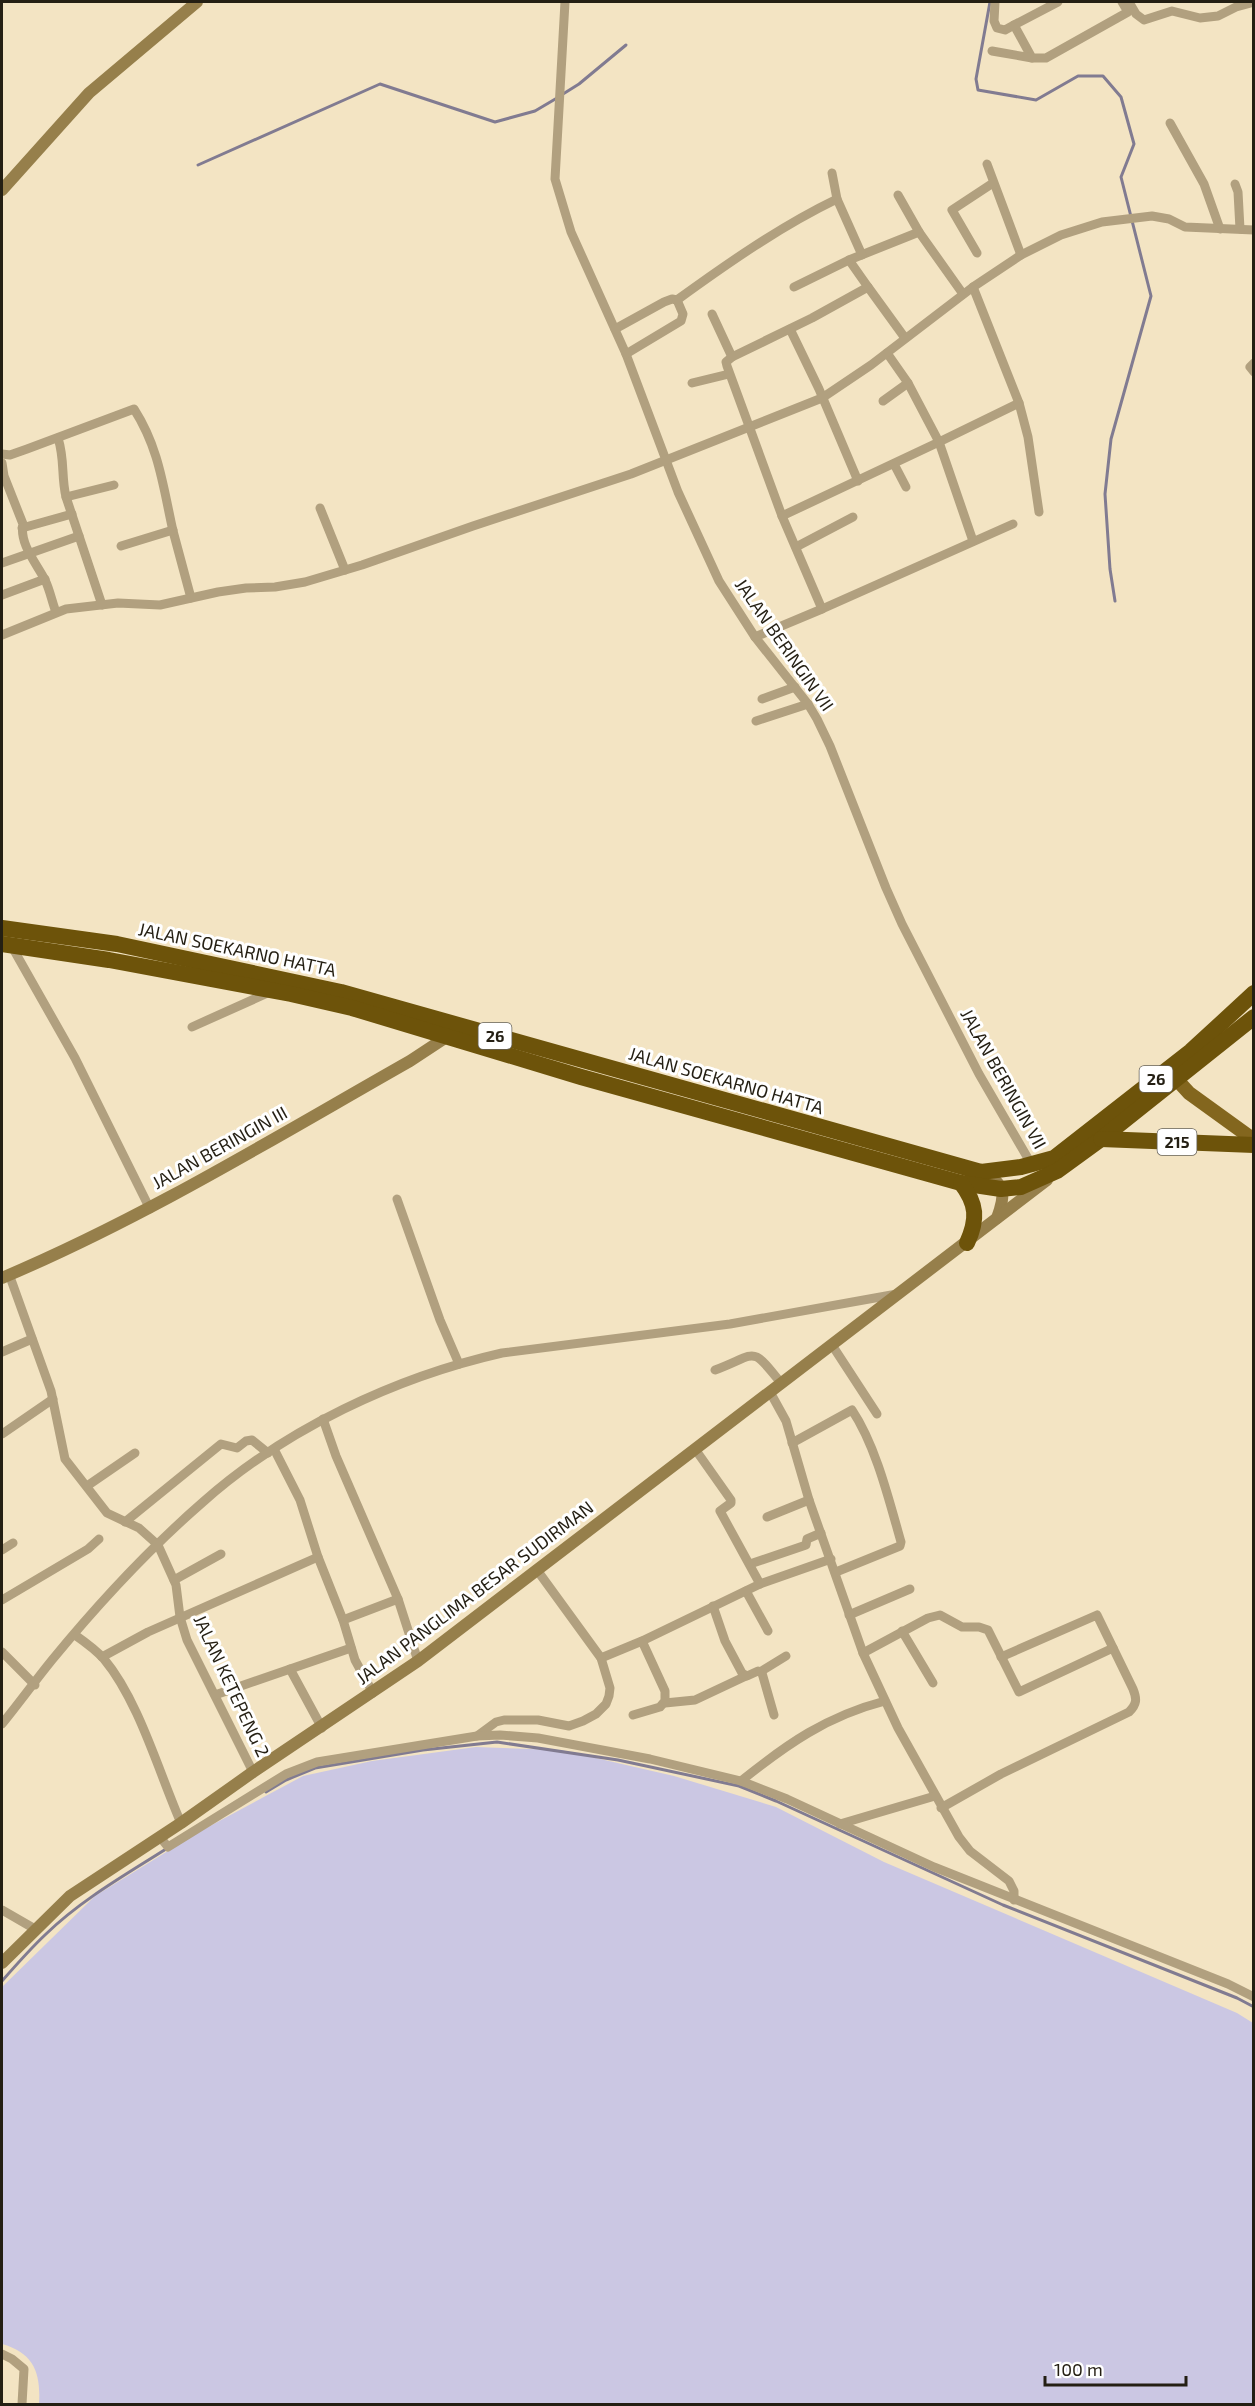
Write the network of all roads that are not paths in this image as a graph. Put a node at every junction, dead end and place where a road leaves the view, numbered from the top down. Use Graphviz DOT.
graph roads {
  1 [pos="197,2"];
  2 [pos="565,2"];
  3 [pos="995,2"];
  4 [pos="1058,2"];
  5 [pos="1122,2"];
  6 [pos="1129,2"];
  7 [pos="1177,2"];
  8 [pos="1254,2"];
  9 [pos="1234,4"];
  10 [pos="1183,12"];
  11 [pos="1014,25"];
  12 [pos="992,51"];
  13 [pos="1032,58"];
  14 [pos="1170,123"];
  15 [pos="987,164"];
  16 [pos="832,173"];
  17 [pos="993,183"];
  18 [pos="1235,184"];
  19 [pos="2,190"];
  20 [pos="898,195"];
  21 [pos="837,199"];
  22 [pos="1220,229"];
  23 [pos="1240,229"];
  24 [pos="1254,230"];
  25 [pos="919,231"];
  26 [pos="976,253"];
  27 [pos="862,255"];
  28 [pos="1021,255"];
  29 [pos="849,260"];
  30 [pos="794,287"];
  31 [pos="868,287"];
  32 [pos="973,287"];
  33 [pos="963,294"];
  34 [pos="677,300"];
  35 [pos="712,314"];
  36 [pos="615,329"];
  37 [pos="790,329"];
  38 [pos="902,335"];
  39 [pos="887,353"];
  40 [pos="626,354"];
  41 [pos="732,357"];
  42 [pos="1254,363"];
  43 [pos="1254,372"];
  44 [pos="729,374"];
  45 [pos="692,383"];
  46 [pos="909,383"];
  47 [pos="820,394"];
  48 [pos="884,401"];
  49 [pos="1018,403"];
  50 [pos="746,423"];
  51 [pos="58,438"];
  52 [pos="939,442"];
  53 [pos="2,454"];
  54 [pos="666,461"];
  55 [pos="2,463"];
  56 [pos="894,464"];
  57 [pos="858,481"];
  58 [pos="114,485"];
  59 [pos="906,487"];
  60 [pos="5,493"];
  61 [pos="66,497"];
  62 [pos="320,508"];
  63 [pos="1039,512"];
  64 [pos="72,514"];
  65 [pos="782,516"];
  66 [pos="853,517"];
  67 [pos="1013,524"];
  68 [pos="22,528"];
  69 [pos="173,530"];
  70 [pos="79,536"];
  71 [pos="973,541"];
  72 [pos="121,546"];
  73 [pos="796,548"];
  74 [pos="29,553"];
  75 [pos="2,563"];
  76 [pos="345,570"];
  77 [pos="45,579"];
  78 [pos="2,595"];
  79 [pos="191,597"];
  80 [pos="102,605"];
  81 [pos="822,609"];
  82 [pos="56,612"];
  83 [pos="2,635"];
  84 [pos="754,637"];
  85 [pos="795,687"];
  86 [pos="762,699"];
  87 [pos="808,704"];
  88 [pos="756,721"];
  89 [pos="2,928"];
  90 [pos="6,944"];
  91 [pos="273,991"];
  92 [pos="1250,998"];
  93 [pos="1254,1017"];
  94 [pos="192,1027"];
  95 [pos="454,1031"];
  96 [pos="1172,1074"];
  97 [pos="767,1121"];
  98 [pos="1101,1139"];
  99 [pos="1254,1140"];
  100 [pos="1254,1145"];
  101 [pos="1055,1165"];
  102 [pos="981,1172"];
  103 [pos="1037,1176"];
  104 [pos="961,1183"];
  105 [pos="1021,1187"];
  106 [pos="1001,1189"];
  107 [pos="397,1200"];
  108 [pos="150,1209"];
  109 [pos="997,1218"];
  110 [pos="967,1243"];
  111 [pos="5,1276"];
  112 [pos="900,1294"];
  113 [pos="32,1339"];
  114 [pos="832,1345"];
  115 [pos="2,1352"];
  116 [pos="459,1364"];
  117 [pos="715,1370"];
  118 [pos="781,1383"];
  119 [pos="770,1392"];
  120 [pos="53,1399"];
  121 [pos="877,1414"];
  122 [pos="324,1419"];
  123 [pos="2,1434"];
  124 [pos="792,1443"];
  125 [pos="695,1449"];
  126 [pos="271,1451"];
  127 [pos="135,1453"];
  128 [pos="87,1486"];
  129 [pos="809,1500"];
  130 [pos="767,1517"];
  131 [pos="125,1522"];
  132 [pos="821,1533"];
  133 [pos="99,1539"];
  134 [pos="13,1543"];
  135 [pos="158,1545"];
  136 [pos="2,1550"];
  137 [pos="221,1554"];
  138 [pos="318,1557"];
  139 [pos="831,1559"];
  140 [pos="750,1564"];
  141 [pos="537,1570"];
  142 [pos="836,1572"];
  143 [pos="174,1580"];
  144 [pos="760,1584"];
  145 [pos="909,1589"];
  146 [pos="746,1591"];
  147 [pos="398,1599"];
  148 [pos="2,1600"];
  149 [pos="713,1606"];
  150 [pos="849,1615"];
  151 [pos="180,1617"];
  152 [pos="343,1620"];
  153 [pos="768,1631"];
  154 [pos="902,1631"];
  155 [pos="75,1635"];
  156 [pos="642,1641"];
  157 [pos="351,1648"];
  158 [pos="1113,1648"];
  159 [pos="2,1652"];
  160 [pos="863,1653"];
  161 [pos="786,1656"];
  162 [pos="1001,1657"];
  163 [pos="102,1658"];
  164 [pos="602,1658"];
  165 [pos="418,1661"];
  166 [pos="290,1669"];
  167 [pos="760,1672"];
  168 [pos="746,1676"];
  169 [pos="933,1683"];
  170 [pos="35,1685"];
  171 [pos="373,1693"];
  172 [pos="215,1695"];
  173 [pos="885,1701"];
  174 [pos="665,1703"];
  175 [pos="633,1715"];
  176 [pos="774,1715"];
  177 [pos="2,1724"];
  178 [pos="322,1728"];
  179 [pos="477,1736"];
  180 [pos="253,1772"];
  181 [pos="741,1781"];
  182 [pos="935,1796"];
  183 [pos="941,1808"];
  184 [pos="182,1823"];
  185 [pos="840,1824"];
  186 [pos="160,1837"];
  187 [pos="1014,1900"];
  188 [pos="2,1910"];
  189 [pos="34,1929"];
  190 [pos="2,1963"];
  191 [pos="1254,1997"];
  192 [pos="2,2354"];
  193 [pos="22,2404"];
  1 -- 19 [label="main road"];
  2 -- 36 [label="street, JALAN BERINGIN VII"];
  3 -- 11 [label="street"];
  4 -- 11 [label="street"];
  5 -- 13 [label="street"];
  6 -- 10 [label="street"];
  7 -- 10 [label="street"];
  8 -- 9 [label="street"];
  9 -- 10 [label="street"];
  11 -- 13 [label="street"];
  12 -- 13 [label="street"];
  14 -- 22 [label="street"];
  15 -- 17 [label="street"];
  16 -- 21 [label="street"];
  17 -- 26 [label="street"];
  17 -- 28 [label="street"];
  18 -- 23 [label="street"];
  20 -- 25 [label="street"];
  21 -- 27 [label="street"];
  21 -- 34 [label="street"];
  22 -- 23 [label="street"];
  22 -- 28 [label="street"];
  23 -- 24 [label="street"];
  25 -- 27 [label="street"];
  25 -- 33 [label="street"];
  27 -- 29 [label="street"];
  28 -- 32 [label="street"];
  29 -- 30 [label="street"];
  29 -- 31 [label="street"];
  31 -- 37 [label="street"];
  31 -- 38 [label="street"];
  32 -- 33 [label="street"];
  32 -- 49 [label="street"];
  33 -- 38 [label="street"];
  34 -- 36 [label="street"];
  34 -- 40 [label="street"];
  35 -- 41 [label="street"];
  36 -- 40 [label="street, JALAN BERINGIN VII"];
  37 -- 41 [label="street"];
  37 -- 47 [label="street"];
  38 -- 39 [label="street"];
  39 -- 46 [label="street"];
  39 -- 47 [label="street"];
  40 -- 54 [label="street, JALAN BERINGIN VII"];
  41 -- 44 [label="street"];
  42 -- 43 [label="street"];
  44 -- 45 [label="street"];
  44 -- 50 [label="street"];
  46 -- 48 [label="street"];
  46 -- 52 [label="street"];
  47 -- 50 [label="street"];
  47 -- 57 [label="street"];
  49 -- 52 [label="street"];
  49 -- 63 [label="street"];
  50 -- 54 [label="street"];
  50 -- 65 [label="street"];
  51 -- 53 [label="street"];
  51 -- 61 [label="street"];
  51 -- 69 [label="street"];
  52 -- 56 [label="street"];
  52 -- 71 [label="street"];
  54 -- 76 [label="street"];
  54 -- 84 [label="street, JALAN BERINGIN VII"];
  55 -- 60 [label="street"];
  56 -- 57 [label="street"];
  56 -- 59 [label="street"];
  57 -- 65 [label="street"];
  58 -- 61 [label="street"];
  60 -- 68 [label="street"];
  61 -- 64 [label="street"];
  62 -- 76 [label="street"];
  64 -- 68 [label="street"];
  64 -- 70 [label="street"];
  65 -- 73 [label="street"];
  66 -- 73 [label="street"];
  67 -- 71 [label="street"];
  68 -- 74 [label="street"];
  69 -- 72 [label="street"];
  69 -- 79 [label="street"];
  70 -- 74 [label="street"];
  70 -- 80 [label="street"];
  71 -- 81 [label="street"];
  73 -- 81 [label="street"];
  74 -- 75 [label="street"];
  74 -- 77 [label="street"];
  76 -- 79 [label="street"];
  77 -- 78 [label="street"];
  77 -- 82 [label="street"];
  79 -- 80 [label="street"];
  80 -- 82 [label="street"];
  81 -- 84 [label="street"];
  82 -- 83 [label="street"];
  84 -- 85 [label="street, JALAN BERINGIN VII"];
  85 -- 86 [label="street"];
  85 -- 87 [label="street, JALAN BERINGIN VII"];
  87 -- 88 [label="street"];
  87 -- 103 [label="street, JALAN BERINGIN VII"];
  89 -- 95 [label="highway, JALAN SOEKARNO HATTA / 26"];
  90 -- 91 [label="highway, JALAN SOEKARNO HATTA / 26"];
  90 -- 108 [label="street"];
  91 -- 94 [label="street"];
  91 -- 95 [label="highway, JALAN SOEKARNO HATTA / 26"];
  92 -- 96 [label="highway, 26"];
  93 -- 96 [label="highway, 26"];
  95 -- 97 [label="highway, JALAN SOEKARNO HATTA / 26"];
  95 -- 108 [label="main road, JALAN BERINGIN III"];
  96 -- 98 [label="highway, 26"];
  96 -- 99 [label="main road, 215"];
  96 -- 101 [label="highway, 26"];
  97 -- 102 [label="highway, JALAN SOEKARNO HATTA / 26"];
  97 -- 104 [label="highway, JALAN SOEKARNO HATTA / 26"];
  98 -- 100 [label="highway, 215"];
  98 -- 101 [label="highway, 26"];
  101 -- 103 [label="highway, 26"];
  101 -- 103 [label="main road"];
  102 -- 103 [label="highway, 26"];
  102 -- 106 [label="main road"];
  103 -- 105 [label="highway, 26"];
  103 -- 109 [label="main road"];
  104 -- 106 [label="highway, 26"];
  104 -- 110 [label="highway"];
  105 -- 106 [label="highway, 26"];
  105 -- 109 [label="main road"];
  106 -- 109 [label="main road"];
  107 -- 116 [label="street"];
  108 -- 111 [label="main road, JALAN BERINGIN III"];
  109 -- 110 [label="main road, JALAN PANGLIMA BESAR SUDIRMAN"];
  110 -- 112 [label="main road, JALAN PANGLIMA BESAR SUDIRMAN"];
  111 -- 113 [label="street, JALAN KETEPENG 2"];
  112 -- 114 [label="main road, JALAN PANGLIMA BESAR SUDIRMAN"];
  112 -- 116 [label="street"];
  113 -- 115 [label="street"];
  113 -- 120 [label="street, JALAN KETEPENG 2"];
  114 -- 118 [label="main road, JALAN PANGLIMA BESAR SUDIRMAN"];
  114 -- 121 [label="street"];
  116 -- 122 [label="street"];
  117 -- 118 [label="street"];
  118 -- 119 [label="main road, JALAN PANGLIMA BESAR SUDIRMAN"];
  119 -- 124 [label="street"];
  119 -- 125 [label="main road, JALAN PANGLIMA BESAR SUDIRMAN"];
  120 -- 123 [label="street"];
  120 -- 128 [label="street, JALAN KETEPENG 2"];
  122 -- 126 [label="street"];
  122 -- 147 [label="street"];
  124 -- 129 [label="street"];
  124 -- 142 [label="street"];
  125 -- 140 [label="street"];
  125 -- 141 [label="main road, JALAN PANGLIMA BESAR SUDIRMAN"];
  126 -- 131 [label="street"];
  126 -- 135 [label="street"];
  126 -- 138 [label="street"];
  127 -- 128 [label="street"];
  128 -- 131 [label="street, JALAN KETEPENG 2"];
  129 -- 130 [label="street"];
  129 -- 132 [label="street"];
  131 -- 135 [label="street, JALAN KETEPENG 2"];
  132 -- 139 [label="street"];
  132 -- 140 [label="street"];
  133 -- 148 [label="street"];
  134 -- 136 [label="street"];
  135 -- 143 [label="street, JALAN KETEPENG 2"];
  135 -- 155 [label="street"];
  137 -- 143 [label="street"];
  138 -- 151 [label="street"];
  138 -- 152 [label="street"];
  139 -- 142 [label="street"];
  139 -- 144 [label="street"];
  140 -- 144 [label="street"];
  141 -- 164 [label="street"];
  141 -- 165 [label="main road, JALAN PANGLIMA BESAR SUDIRMAN"];
  142 -- 150 [label="street"];
  143 -- 151 [label="street, JALAN KETEPENG 2"];
  144 -- 146 [label="street"];
  145 -- 150 [label="street"];
  146 -- 149 [label="street"];
  146 -- 153 [label="street"];
  147 -- 152 [label="street"];
  147 -- 165 [label="street"];
  149 -- 156 [label="street"];
  149 -- 168 [label="street"];
  150 -- 160 [label="street"];
  151 -- 163 [label="street"];
  151 -- 172 [label="street, JALAN KETEPENG 2"];
  152 -- 157 [label="street"];
  154 -- 160 [label="street"];
  154 -- 162 [label="street"];
  154 -- 169 [label="street"];
  155 -- 163 [label="street"];
  155 -- 170 [label="street"];
  156 -- 164 [label="street"];
  156 -- 174 [label="street"];
  157 -- 166 [label="street"];
  157 -- 171 [label="street"];
  158 -- 162 [label="street"];
  158 -- 162 [label="street"];
  158 -- 183 [label="street"];
  159 -- 170 [label="street"];
  160 -- 173 [label="street"];
  161 -- 167 [label="street"];
  163 -- 184 [label="street"];
  164 -- 179 [label="street"];
  165 -- 171 [label="main road, JALAN PANGLIMA BESAR SUDIRMAN"];
  166 -- 172 [label="street"];
  166 -- 178 [label="street"];
  167 -- 168 [label="street"];
  167 -- 176 [label="street"];
  168 -- 174 [label="street"];
  170 -- 177 [label="street"];
  171 -- 178 [label="main road, JALAN PANGLIMA BESAR SUDIRMAN"];
  172 -- 180 [label="street, JALAN KETEPENG 2"];
  173 -- 181 [label="street"];
  173 -- 182 [label="street"];
  174 -- 175 [label="street"];
  178 -- 180 [label="main road, JALAN PANGLIMA BESAR SUDIRMAN"];
  179 -- 181 [label="street"];
  179 -- 186 [label="street"];
  180 -- 184 [label="main road, JALAN PANGLIMA BESAR SUDIRMAN"];
  181 -- 185 [label="street"];
  182 -- 183 [label="street"];
  182 -- 185 [label="street"];
  183 -- 187 [label="street"];
  184 -- 186 [label="main road, JALAN PANGLIMA BESAR SUDIRMAN"];
  185 -- 187 [label="street"];
  186 -- 189 [label="main road, JALAN PANGLIMA BESAR SUDIRMAN"];
  187 -- 191 [label="street"];
  188 -- 189 [label="street"];
  189 -- 190 [label="main road, JALAN PANGLIMA BESAR SUDIRMAN"];
  192 -- 193 [label="street"];
}
